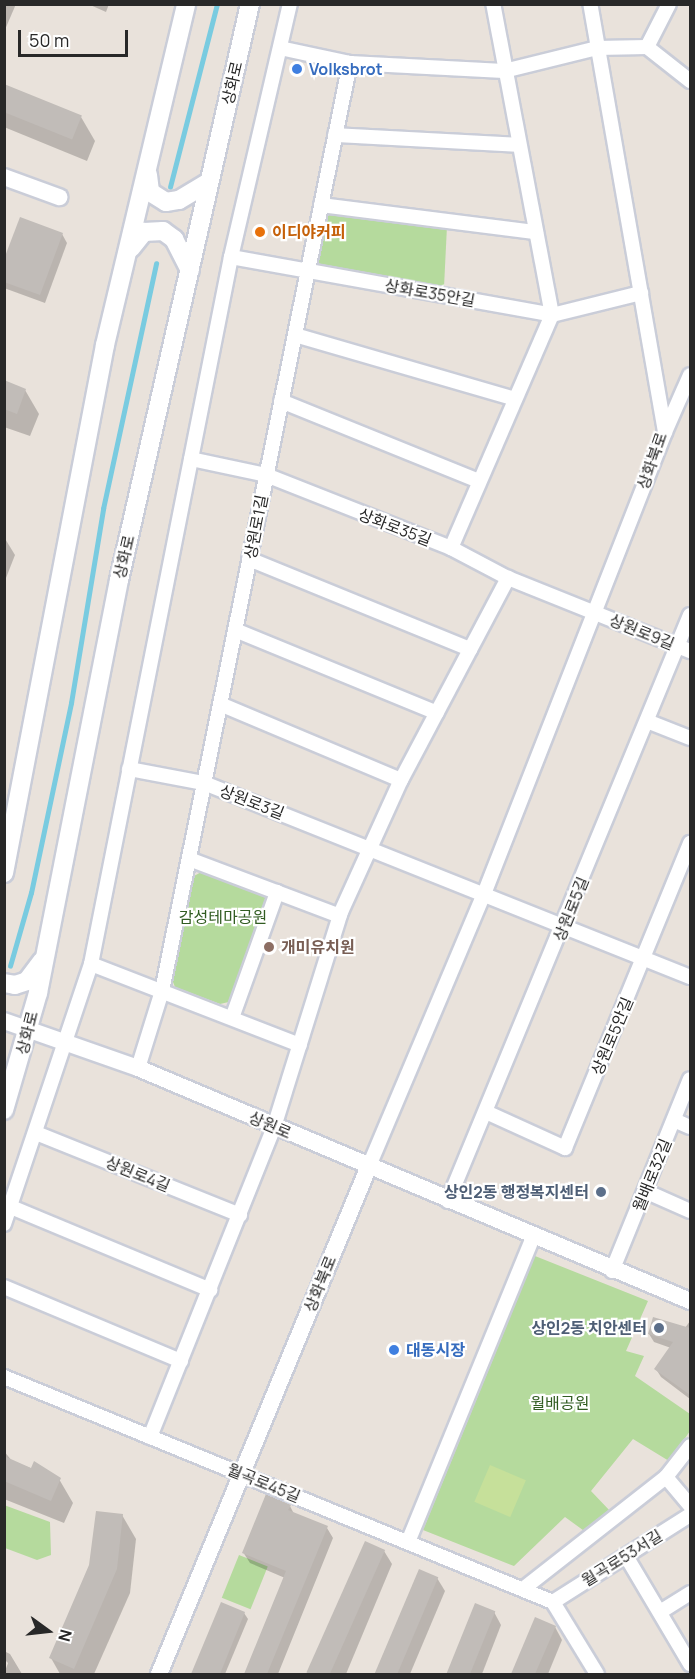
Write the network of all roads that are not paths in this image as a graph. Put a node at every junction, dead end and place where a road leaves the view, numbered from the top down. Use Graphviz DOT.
graph roads {
  1 [pos="186,4"];
  2 [pos="250,4"];
  3 [pos="290,4"];
  4 [pos="494,4"];
  5 [pos="590,4"];
  6 [pos="669,4"];
  7 [pos="647,47"];
  8 [pos="280,48"];
  9 [pos="597,48"];
  10 [pos="350,63"];
  11 [pos="504,71"];
  12 [pos="690,81"];
  13 [pos="335,135"];
  14 [pos="519,145"];
  15 [pos="147,173"];
  16 [pos="4,177"];
  17 [pos="209,182"];
  18 [pos="58,197"];
  19 [pos="321,205"];
  20 [pos="536,232"];
  21 [pos="131,248"];
  22 [pos="231,257"];
  23 [pos="190,270"];
  24 [pos="308,271"];
  25 [pos="641,293"];
  26 [pos="552,315"];
  27 [pos="295,335"];
  28 [pos="690,375"];
  29 [pos="515,399"];
  30 [pos="281,401"];
  31 [pos="665,432"];
  32 [pos="191,459"];
  33 [pos="266,475"];
  34 [pos="479,481"];
  35 [pos="451,548"];
  36 [pos="249,559"];
  37 [pos="508,578"];
  38 [pos="594,612"];
  39 [pos="690,615"];
  40 [pos="235,630"];
  41 [pos="470,649"];
  42 [pos="684,649"];
  43 [pos="220,704"];
  44 [pos="436,713"];
  45 [pos="647,721"];
  46 [pos="690,738"];
  47 [pos="129,770"];
  48 [pos="401,780"];
  49 [pos="204,783"];
  50 [pos="690,843"];
  51 [pos="371,847"];
  52 [pos="189,859"];
  53 [pos="4,873"];
  54 [pos="677,877"];
  55 [pos="690,883"];
  56 [pos="277,892"];
  57 [pos="484,894"];
  58 [pos="340,916"];
  59 [pos="565,924"];
  60 [pos="44,956"];
  61 [pos="645,958"];
  62 [pos="91,964"];
  63 [pos="690,977"];
  64 [pos="4,982"];
  65 [pos="162,991"];
  66 [pos="232,1018"];
  67 [pos="4,1021"];
  68 [pos="28,1029"];
  69 [pos="67,1043"];
  70 [pos="300,1045"];
  71 [pos="138,1068"];
  72 [pos="690,1079"];
  73 [pos="4,1110"];
  74 [pos="486,1112"];
  75 [pos="674,1120"];
  76 [pos="274,1127"];
  77 [pos="690,1127"];
  78 [pos="36,1133"];
  79 [pos="369,1166"];
  80 [pos="645,1191"];
  81 [pos="448,1201"];
  82 [pos="11,1207"];
  83 [pos="690,1210"];
  84 [pos="240,1215"];
  85 [pos="4,1224"];
  86 [pos="533,1237"];
  87 [pos="612,1270"];
  88 [pos="4,1287"];
  89 [pos="210,1290"];
  90 [pos="690,1301"];
  91 [pos="181,1361"];
  92 [pos="4,1377"];
  93 [pos="150,1437"];
  94 [pos="690,1446"];
  95 [pos="242,1473"];
  96 [pos="666,1477"];
  97 [pos="690,1506"];
  98 [pos="690,1515"];
  99 [pos="408,1542"];
  100 [pos="626,1556"];
  101 [pos="523,1589"];
  102 [pos="690,1593"];
  103 [pos="553,1602"];
  104 [pos="660,1612"];
  105 [pos="690,1664"];
  106 [pos="159,1674"];
  107 [pos="597,1674"];
  1 -- 15 [label="main road"];
  2 -- 17 [label="main road, 상화로"];
  3 -- 8 [label="street"];
  4 -- 11 [label="street"];
  5 -- 9 [label="street, 상화북로"];
  6 -- 7 [label="street"];
  7 -- 9 [label="street"];
  7 -- 12 [label="street"];
  8 -- 10 [label="street"];
  8 -- 22 [label="street"];
  9 -- 11 [label="street"];
  9 -- 25 [label="street, 상화북로"];
  10 -- 11 [label="street"];
  10 -- 13 [label="street, 상원로1길"];
  11 -- 14 [label="street"];
  13 -- 14 [label="street"];
  13 -- 19 [label="street, 상원로1길"];
  14 -- 20 [label="street"];
  15 -- 17 [label="main road"];
  15 -- 21 [label="main road"];
  16 -- 18 [label="street"];
  17 -- 23 [label="main road, 상화로"];
  19 -- 20 [label="street"];
  19 -- 24 [label="street, 상원로1길"];
  20 -- 26 [label="street"];
  21 -- 23 [label="main road"];
  21 -- 53 [label="main road"];
  22 -- 24 [label="street, 상화로35안길"];
  22 -- 32 [label="street"];
  23 -- 60 [label="main road, 상화로"];
  24 -- 26 [label="street, 상화로35안길"];
  24 -- 27 [label="street, 상원로1길"];
  25 -- 26 [label="street"];
  25 -- 31 [label="street, 상화북로"];
  26 -- 29 [label="street"];
  27 -- 29 [label="street"];
  27 -- 30 [label="street, 상원로1길"];
  28 -- 31 [label="street"];
  29 -- 34 [label="street"];
  30 -- 33 [label="street, 상원로1길"];
  30 -- 34 [label="street"];
  31 -- 38 [label="street, 상화북로"];
  32 -- 33 [label="street, 상화로35길"];
  32 -- 47 [label="street"];
  33 -- 35 [label="street, 상화로35길"];
  33 -- 36 [label="street, 상원로1길"];
  34 -- 35 [label="street"];
  35 -- 37 [label="street, 상화로35길"];
  36 -- 40 [label="street, 상원로1길"];
  36 -- 41 [label="street"];
  37 -- 38 [label="street, 상화로35길"];
  37 -- 41 [label="street"];
  38 -- 42 [label="street, 상원로9길"];
  38 -- 57 [label="street, 상화북로"];
  39 -- 42 [label="street, 상원로5길"];
  40 -- 43 [label="street, 상원로1길"];
  40 -- 44 [label="street"];
  41 -- 44 [label="street"];
  42 -- 45 [label="street, 상원로5길"];
  43 -- 48 [label="street"];
  43 -- 49 [label="street, 상원로1길"];
  44 -- 48 [label="street"];
  45 -- 46 [label="street"];
  45 -- 59 [label="street, 상원로5길"];
  47 -- 49 [label="street, 상원로3길"];
  47 -- 62 [label="street"];
  48 -- 51 [label="street"];
  49 -- 51 [label="street, 상원로3길"];
  49 -- 52 [label="street, 상원로1길"];
  50 -- 54 [label="street, 상원로5안길"];
  51 -- 57 [label="street"];
  51 -- 58 [label="street"];
  52 -- 56 [label="street"];
  52 -- 65 [label="street, 상원로1길"];
  54 -- 55 [label="street"];
  54 -- 61 [label="street, 상원로5안길"];
  56 -- 58 [label="street"];
  56 -- 66 [label="street"];
  57 -- 59 [label="street"];
  57 -- 79 [label="street, 상화북로"];
  58 -- 70 [label="street"];
  59 -- 61 [label="street"];
  59 -- 74 [label="street, 상원로5길"];
  60 -- 64 [label="main road"];
  60 -- 68 [label="main road, 상화로"];
  61 -- 63 [label="street"];
  61 -- 74 [label="street, 상원로5안길"];
  62 -- 65 [label="street"];
  62 -- 69 [label="street"];
  65 -- 66 [label="street"];
  65 -- 71 [label="street, 상원로1길"];
  66 -- 70 [label="street"];
  67 -- 68 [label="street, 상원로"];
  68 -- 69 [label="street, 상원로"];
  68 -- 73 [label="main road, 상화로"];
  69 -- 71 [label="street, 상원로"];
  69 -- 78 [label="street"];
  70 -- 76 [label="street"];
  71 -- 76 [label="street, 상원로"];
  72 -- 75 [label="street, 월배로32길"];
  74 -- 81 [label="street, 상원로5길"];
  75 -- 77 [label="street"];
  75 -- 80 [label="street, 월배로32길"];
  76 -- 79 [label="street, 상원로"];
  76 -- 84 [label="street"];
  78 -- 82 [label="street"];
  78 -- 84 [label="street, 상원로4길"];
  79 -- 81 [label="street, 상원로"];
  79 -- 95 [label="street, 상화북로"];
  80 -- 83 [label="street"];
  80 -- 87 [label="street, 월배로32길"];
  81 -- 86 [label="street, 상원로"];
  82 -- 85 [label="street"];
  82 -- 89 [label="street"];
  84 -- 89 [label="street"];
  86 -- 87 [label="street, 상원로"];
  86 -- 99 [label="street"];
  87 -- 90 [label="street, 상원로"];
  88 -- 91 [label="street"];
  89 -- 91 [label="street"];
  91 -- 93 [label="street"];
  92 -- 93 [label="street, 월곡로45길"];
  93 -- 95 [label="street, 월곡로45길"];
  94 -- 96 [label="street"];
  95 -- 99 [label="street, 월곡로45길"];
  95 -- 106 [label="street, 상화북로"];
  96 -- 97 [label="street"];
  96 -- 101 [label="street"];
  98 -- 100 [label="street, 월곡로53서길"];
  99 -- 101 [label="street, 월곡로45길"];
  100 -- 103 [label="street, 월곡로53서길"];
  100 -- 104 [label="street"];
  101 -- 103 [label="street, 월곡로45길"];
  102 -- 104 [label="street"];
  103 -- 107 [label="street"];
  104 -- 105 [label="street"];
}
